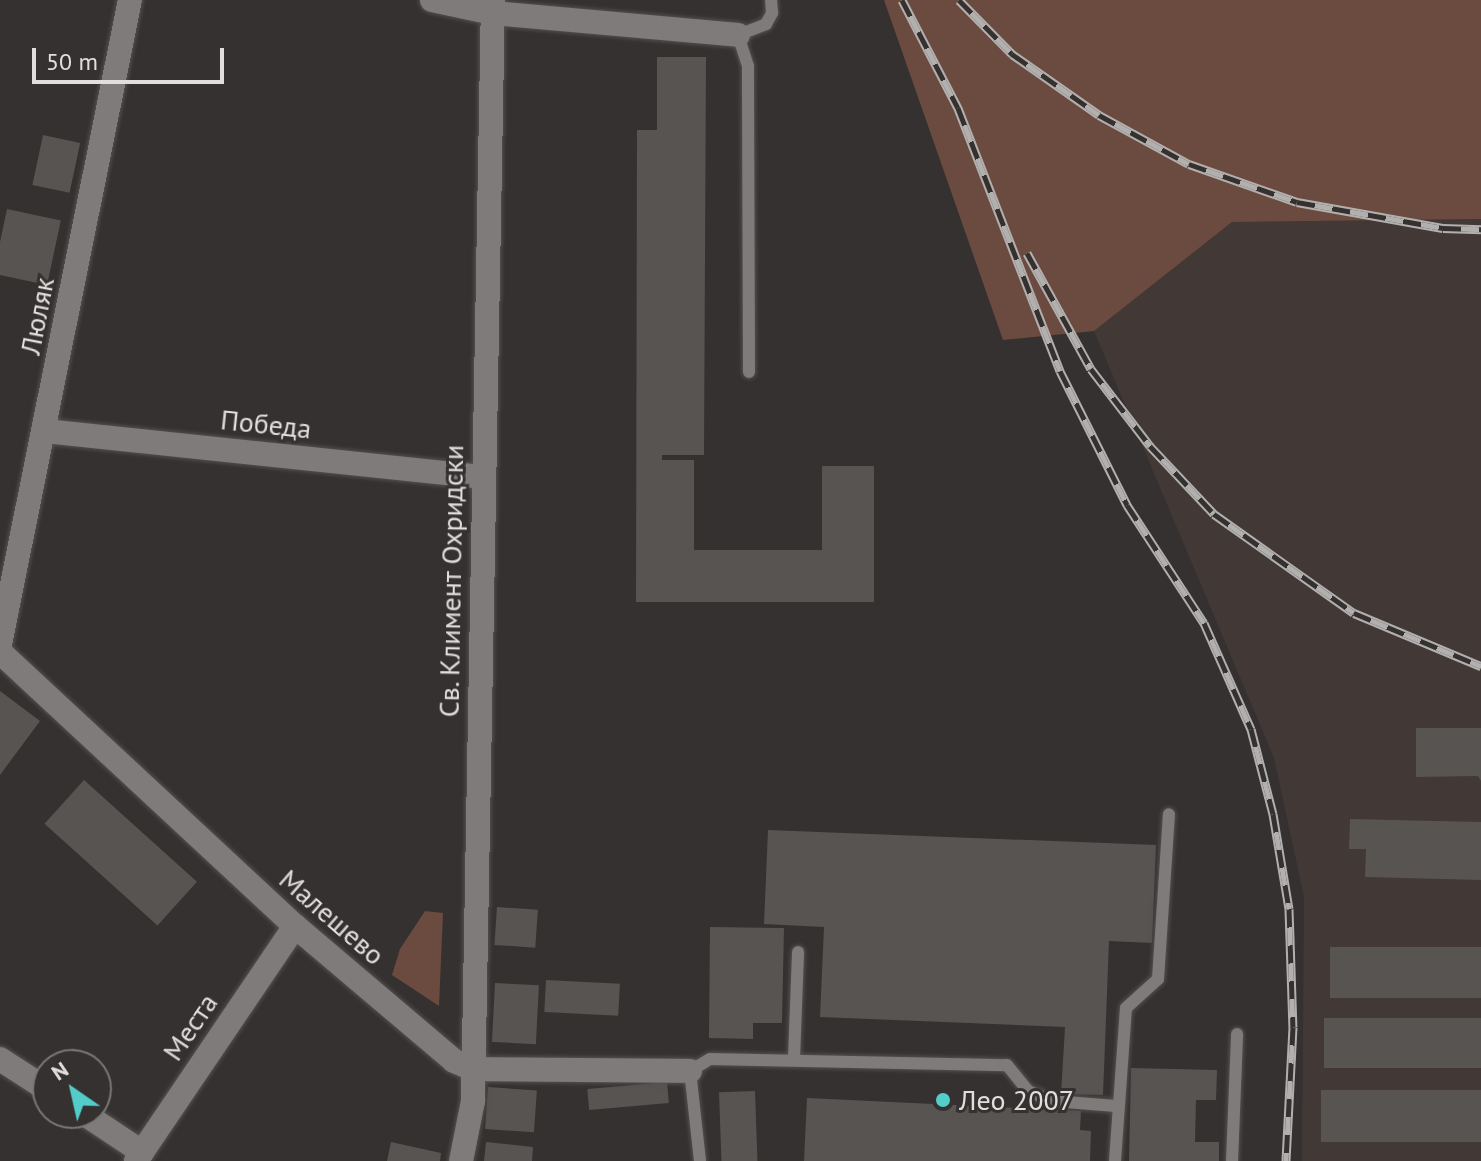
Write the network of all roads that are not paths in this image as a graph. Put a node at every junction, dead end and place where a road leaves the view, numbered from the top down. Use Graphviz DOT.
graph roads {
  1 [pos="130,0"];
  2 [pos="432,0"];
  3 [pos="771,0"];
  4 [pos="493,7"];
  5 [pos="738,35"];
  6 [pos="749,372"];
  7 [pos="45,431"];
  8 [pos="482,477"];
  9 [pos="0,644"];
  10 [pos="0,652"];
  11 [pos="1169,814"];
  12 [pos="295,926"];
  13 [pos="798,952"];
  14 [pos="1237,1034"];
  15 [pos="794,1058"];
  16 [pos="0,1059"];
  17 [pos="473,1069"];
  18 [pos="690,1071"];
  19 [pos="32,1080"];
  20 [pos="1116,1106"];
  21 [pos="104,1129"];
  22 [pos="139,1156"];
  23 [pos="461,1161"];
  24 [pos="700,1161"];
  25 [pos="1115,1161"];
  26 [pos="1232,1161"];
  1 -- 7 [label="street, Люляк"];
  2 -- 4 [label="street"];
  3 -- 5 [label="lane"];
  4 -- 5 [label="street"];
  4 -- 8 [label="street, Св. Климент Охридски"];
  5 -- 6 [label="lane"];
  7 -- 8 [label="street, Победа"];
  7 -- 9 [label="street, Люляк"];
  8 -- 17 [label="street, Св. Климент Охридски"];
  10 -- 12 [label="street, Малешево"];
  11 -- 20 [label="lane"];
  12 -- 17 [label="street, Малешево"];
  12 -- 22 [label="street, Места"];
  13 -- 15 [label="lane"];
  14 -- 26 [label="lane"];
  15 -- 18 [label="lane"];
  15 -- 20 [label="lane"];
  16 -- 19 [label="street"];
  17 -- 18 [label="street"];
  17 -- 23 [label="street, Св. Климент Охридски"];
  18 -- 24 [label="lane"];
  20 -- 25 [label="lane"];
  21 -- 22 [label="street"];
}
